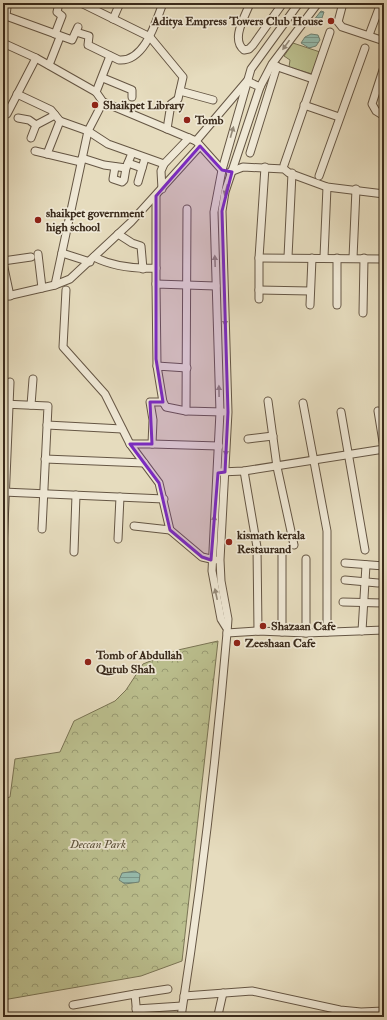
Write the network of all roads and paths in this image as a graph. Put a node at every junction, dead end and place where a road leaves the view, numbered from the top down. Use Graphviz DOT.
graph roads {
  1 [pos="59,3"];
  2 [pos="81,3"];
  3 [pos="120,3"];
  4 [pos="162,3"];
  5 [pos="250,3"];
  6 [pos="283,3"];
  7 [pos="300,3"];
  8 [pos="318,3"];
  9 [pos="343,3"];
  10 [pos="381,3"];
  11 [pos="7,7"];
  12 [pos="113,19"];
  13 [pos="274,20"];
  14 [pos="282,26"];
  15 [pos="330,32"];
  16 [pos="368,35"];
  17 [pos="57,36"];
  18 [pos="150,37"];
  19 [pos="384,41"];
  20 [pos="3,43"];
  21 [pos="365,48"];
  22 [pos="110,56"];
  23 [pos="36,58"];
  24 [pos="49,65"];
  25 [pos="276,66"];
  26 [pos="384,67"];
  27 [pos="382,77"];
  28 [pos="103,78"];
  29 [pos="313,79"];
  30 [pos="247,81"];
  31 [pos="260,87"];
  32 [pos="180,91"];
  33 [pos="96,92"];
  34 [pos="17,94"];
  35 [pos="132,97"];
  36 [pos="213,100"];
  37 [pos="102,102"];
  38 [pos="304,105"];
  39 [pos="6,114"];
  40 [pos="384,116"];
  41 [pos="339,117"];
  42 [pos="18,118"];
  43 [pos="57,118"];
  44 [pos="36,125"];
  45 [pos="167,129"];
  46 [pos="88,131"];
  47 [pos="31,138"];
  48 [pos="195,142"];
  49 [pos="35,151"];
  50 [pos="132,153"];
  51 [pos="250,153"];
  52 [pos="47,154"];
  53 [pos="145,158"];
  54 [pos="81,160"];
  55 [pos="164,164"];
  56 [pos="127,165"];
  57 [pos="284,165"];
  58 [pos="115,167"];
  59 [pos="265,167"];
  60 [pos="142,168"];
  61 [pos="222,170"];
  62 [pos="232,172"];
  63 [pos="292,173"];
  64 [pos="319,176"];
  65 [pos="138,182"];
  66 [pos="327,187"];
  67 [pos="356,189"];
  68 [pos="162,190"];
  69 [pos="384,194"];
  70 [pos="156,196"];
  71 [pos="187,209"];
  72 [pos="118,234"];
  73 [pos="62,253"];
  74 [pos="288,257"];
  75 [pos="324,257"];
  76 [pos="260,258"];
  77 [pos="312,258"];
  78 [pos="337,258"];
  79 [pos="353,258"];
  80 [pos="364,258"];
  81 [pos="384,259"];
  82 [pos="92,260"];
  83 [pos="3,262"];
  84 [pos="156,268"];
  85 [pos="143,269"];
  86 [pos="156,284"];
  87 [pos="55,285"];
  88 [pos="188,285"];
  89 [pos="216,286"];
  90 [pos="42,288"];
  91 [pos="66,290"];
  92 [pos="259,290"];
  93 [pos="310,291"];
  94 [pos="6,297"];
  95 [pos="259,299"];
  96 [pos="310,305"];
  97 [pos="337,305"];
  98 [pos="363,313"];
  99 [pos="157,366"];
  100 [pos="187,368"];
  101 [pos="33,379"];
  102 [pos="10,382"];
  103 [pos="268,401"];
  104 [pos="163,402"];
  105 [pos="303,403"];
  106 [pos="6,404"];
  107 [pos="31,405"];
  108 [pos="186,411"];
  109 [pos="378,411"];
  110 [pos="220,412"];
  111 [pos="228,412"];
  112 [pos="341,412"];
  113 [pos="47,425"];
  114 [pos="122,429"];
  115 [pos="6,433"];
  116 [pos="273,436"];
  117 [pos="248,439"];
  118 [pos="130,444"];
  119 [pos="152,444"];
  120 [pos="219,446"];
  121 [pos="384,449"];
  122 [pos="349,456"];
  123 [pos="45,459"];
  124 [pos="5,460"];
  125 [pos="314,461"];
  126 [pos="144,463"];
  127 [pos="277,467"];
  128 [pos="244,471"];
  129 [pos="221,472"];
  130 [pos="4,492"];
  131 [pos="44,494"];
  132 [pos="76,495"];
  133 [pos="120,497"];
  134 [pos="164,499"];
  135 [pos="4,521"];
  136 [pos="134,526"];
  137 [pos="42,529"];
  138 [pos="170,530"];
  139 [pos="118,539"];
  140 [pos="294,545"];
  141 [pos="3,550"];
  142 [pos="365,550"];
  143 [pos="74,552"];
  144 [pos="282,553"];
  145 [pos="306,559"];
  146 [pos="211,560"];
  147 [pos="220,560"];
  148 [pos="345,563"];
  149 [pos="366,565"];
  150 [pos="384,566"];
  151 [pos="345,580"];
  152 [pos="365,582"];
  153 [pos="378,582"];
  154 [pos="343,602"];
  155 [pos="363,602"];
  156 [pos="382,603"];
  157 [pos="227,630"];
  158 [pos="384,630"];
  159 [pos="258,631"];
  160 [pos="362,631"];
  161 [pos="282,632"];
  162 [pos="327,632"];
  163 [pos="306,633"];
  164 [pos="168,989"];
  165 [pos="223,993"];
  166 [pos="135,994"];
  167 [pos="184,996"];
  168 [pos="73,1006"];
  169 [pos="182,1006"];
  170 [pos="136,1009"];
  171 [pos="384,1011"];
  172 [pos="218,1015"];
  173 [pos="137,1017"];
  174 [pos="181,1017"];
  1 -- 17 [label="street"];
  2 -- 12 [label="street"];
  3 -- 12 [label="street"];
  4 -- 18 [label="street"];
  5 -- 13 [label="street"];
  6 -- 13 [label="street"];
  7 -- 14 [label="street"];
  8 -- 25 [label="street, one-way"];
  9 -- 16 [label="street"];
  10 -- 16 [label="street"];
  11 -- 17 [label="street"];
  12 -- 18 [label="street"];
  13 -- 14 [label="street"];
  14 -- 30 [label="street"];
  15 -- 29 [label="street"];
  16 -- 19 [label="street"];
  17 -- 22 [label="street"];
  17 -- 24 [label="street"];
  18 -- 22 [label="street"];
  18 -- 32 [label="street"];
  20 -- 23 [label="street"];
  21 -- 41 [label="street"];
  22 -- 28 [label="street"];
  23 -- 24 [label="street"];
  23 -- 34 [label="street"];
  24 -- 33 [label="street"];
  25 -- 29 [label="street"];
  25 -- 31 [label="street"];
  25 -- 51 [label="street"];
  26 -- 27 [label="street"];
  27 -- 40 [label="street"];
  28 -- 33 [label="street"];
  28 -- 35 [label="street"];
  29 -- 38 [label="street"];
  30 -- 31 [label="street"];
  30 -- 48 [label="street"];
  61 -- 30 [label="street, one-way"];
  31 -- 62 [label="street"];
  32 -- 36 [label="street"];
  32 -- 45 [label="street"];
  33 -- 37 [label="street"];
  34 -- 39 [label="street"];
  34 -- 43 [label="street"];
  37 -- 45 [label="street"];
  37 -- 46 [label="street"];
  38 -- 41 [label="street"];
  38 -- 57 [label="street"];
  41 -- 64 [label="street"];
  42 -- 44 [label="street"];
  43 -- 44 [label="street"];
  43 -- 46 [label="street"];
  43 -- 52 [label="street"];
  44 -- 47 [label="street"];
  45 -- 48 [label="street"];
  46 -- 50 [label="street"];
  46 -- 54 [label="street"];
  48 -- 55 [label="street"];
  48 -- 61 [label="street"];
  48 -- 68 [label="street"];
  49 -- 52 [label="street"];
  50 -- 53 [label="street"];
  50 -- 56 [label="street"];
  52 -- 54 [label="street"];
  53 -- 55 [label="street"];
  53 -- 60 [label="street"];
  54 -- 58 [label="street"];
  54 -- 73 [label="street"];
  55 -- 68 [label="street"];
  56 -- 58 [label="street"];
  56 -- 58 [label="street"];
  56 -- 60 [label="street"];
  59 -- 62 [label="street"];
  59 -- 63 [label="street"];
  59 -- 76 [label="street"];
  60 -- 65 [label="street"];
  61 -- 62 [label="street"];
  89 -- 61 [label="street, one-way"];
  62 -- 111 [label="street, one-way"];
  63 -- 66 [label="street"];
  63 -- 74 [label="street"];
  66 -- 67 [label="street"];
  66 -- 75 [label="street"];
  67 -- 69 [label="street"];
  67 -- 79 [label="street"];
  68 -- 70 [label="street"];
  70 -- 72 [label="street"];
  70 -- 84 [label="street"];
  71 -- 88 [label="street"];
  72 -- 82 [label="street"];
  72 -- 85 [label="street"];
  73 -- 82 [label="street"];
  73 -- 87 [label="street"];
  74 -- 76 [label="street"];
  74 -- 77 [label="street"];
  75 -- 77 [label="street"];
  75 -- 78 [label="street"];
  76 -- 92 [label="street"];
  77 -- 93 [label="street"];
  78 -- 79 [label="street"];
  78 -- 97 [label="street"];
  79 -- 80 [label="street"];
  80 -- 81 [label="street"];
  80 -- 98 [label="street"];
  82 -- 85 [label="street"];
  82 -- 87 [label="street"];
  83 -- 90 [label="street"];
  83 -- 94 [label="street"];
  84 -- 85 [label="street"];
  84 -- 86 [label="street"];
  86 -- 88 [label="street"];
  86 -- 99 [label="street"];
  87 -- 90 [label="street"];
  88 -- 89 [label="street"];
  88 -- 100 [label="street"];
  110 -- 89 [label="street, one-way"];
  90 -- 94 [label="street"];
  91 -- 114 [label="street"];
  92 -- 93 [label="street"];
  92 -- 95 [label="street"];
  93 -- 96 [label="street"];
  99 -- 100 [label="street"];
  99 -- 104 [label="street"];
  100 -- 108 [label="street"];
  101 -- 107 [label="street"];
  102 -- 106 [label="street"];
  103 -- 116 [label="street"];
  104 -- 108 [label="street"];
  104 -- 119 [label="street"];
  105 -- 125 [label="street"];
  106 -- 107 [label="street"];
  106 -- 115 [label="street"];
  107 -- 113 [label="street"];
  108 -- 110 [label="street"];
  109 -- 121 [label="street"];
  110 -- 111 [label="street"];
  110 -- 120 [label="street"];
  111 -- 129 [label="street, one-way"];
  112 -- 122 [label="street"];
  113 -- 114 [label="street"];
  113 -- 123 [label="street"];
  114 -- 118 [label="street"];
  115 -- 124 [label="street"];
  116 -- 117 [label="street"];
  116 -- 127 [label="street"];
  118 -- 119 [label="street"];
  118 -- 126 [label="street"];
  119 -- 120 [label="street"];
  120 -- 129 [label="street"];
  121 -- 122 [label="street"];
  122 -- 125 [label="street"];
  122 -- 142 [label="street"];
  123 -- 126 [label="street"];
  123 -- 131 [label="street"];
  124 -- 130 [label="street"];
  125 -- 127 [label="street"];
  125 -- 162 [label="street"];
  126 -- 134 [label="street"];
  127 -- 128 [label="street"];
  127 -- 140 [label="street"];
  128 -- 129 [label="street"];
  128 -- 159 [label="street"];
  146 -- 129 [label="street, one-way"];
  129 -- 147 [label="street"];
  130 -- 131 [label="street"];
  130 -- 135 [label="street"];
  131 -- 132 [label="street"];
  131 -- 137 [label="street"];
  132 -- 133 [label="street"];
  132 -- 143 [label="street"];
  133 -- 134 [label="street"];
  133 -- 139 [label="street"];
  134 -- 138 [label="street"];
  135 -- 141 [label="street"];
  136 -- 138 [label="street"];
  138 -- 146 [label="street"];
  144 -- 161 [label="street"];
  145 -- 163 [label="street"];
  146 -- 147 [label="street"];
  157 -- 146 [label="street, one-way"];
  147 -- 157 [label="street"];
  148 -- 149 [label="street"];
  149 -- 150 [label="street"];
  149 -- 152 [label="street"];
  151 -- 152 [label="street"];
  152 -- 153 [label="street"];
  152 -- 155 [label="street"];
  154 -- 155 [label="street"];
  155 -- 156 [label="street"];
  155 -- 160 [label="street"];
  157 -- 159 [label="street"];
  157 -- 167 [label="street"];
  158 -- 160 [label="street"];
  159 -- 161 [label="street"];
  160 -- 162 [label="street"];
  161 -- 163 [label="street"];
  162 -- 163 [label="street"];
  164 -- 166 [label="street"];
  165 -- 167 [label="street"];
  165 -- 171 [label="street"];
  165 -- 172 [label="street"];
  166 -- 168 [label="street"];
  166 -- 170 [label="street"];
  167 -- 169 [label="street"];
  169 -- 170 [label="street"];
  169 -- 174 [label="street"];
  170 -- 173 [label="street"];
}
